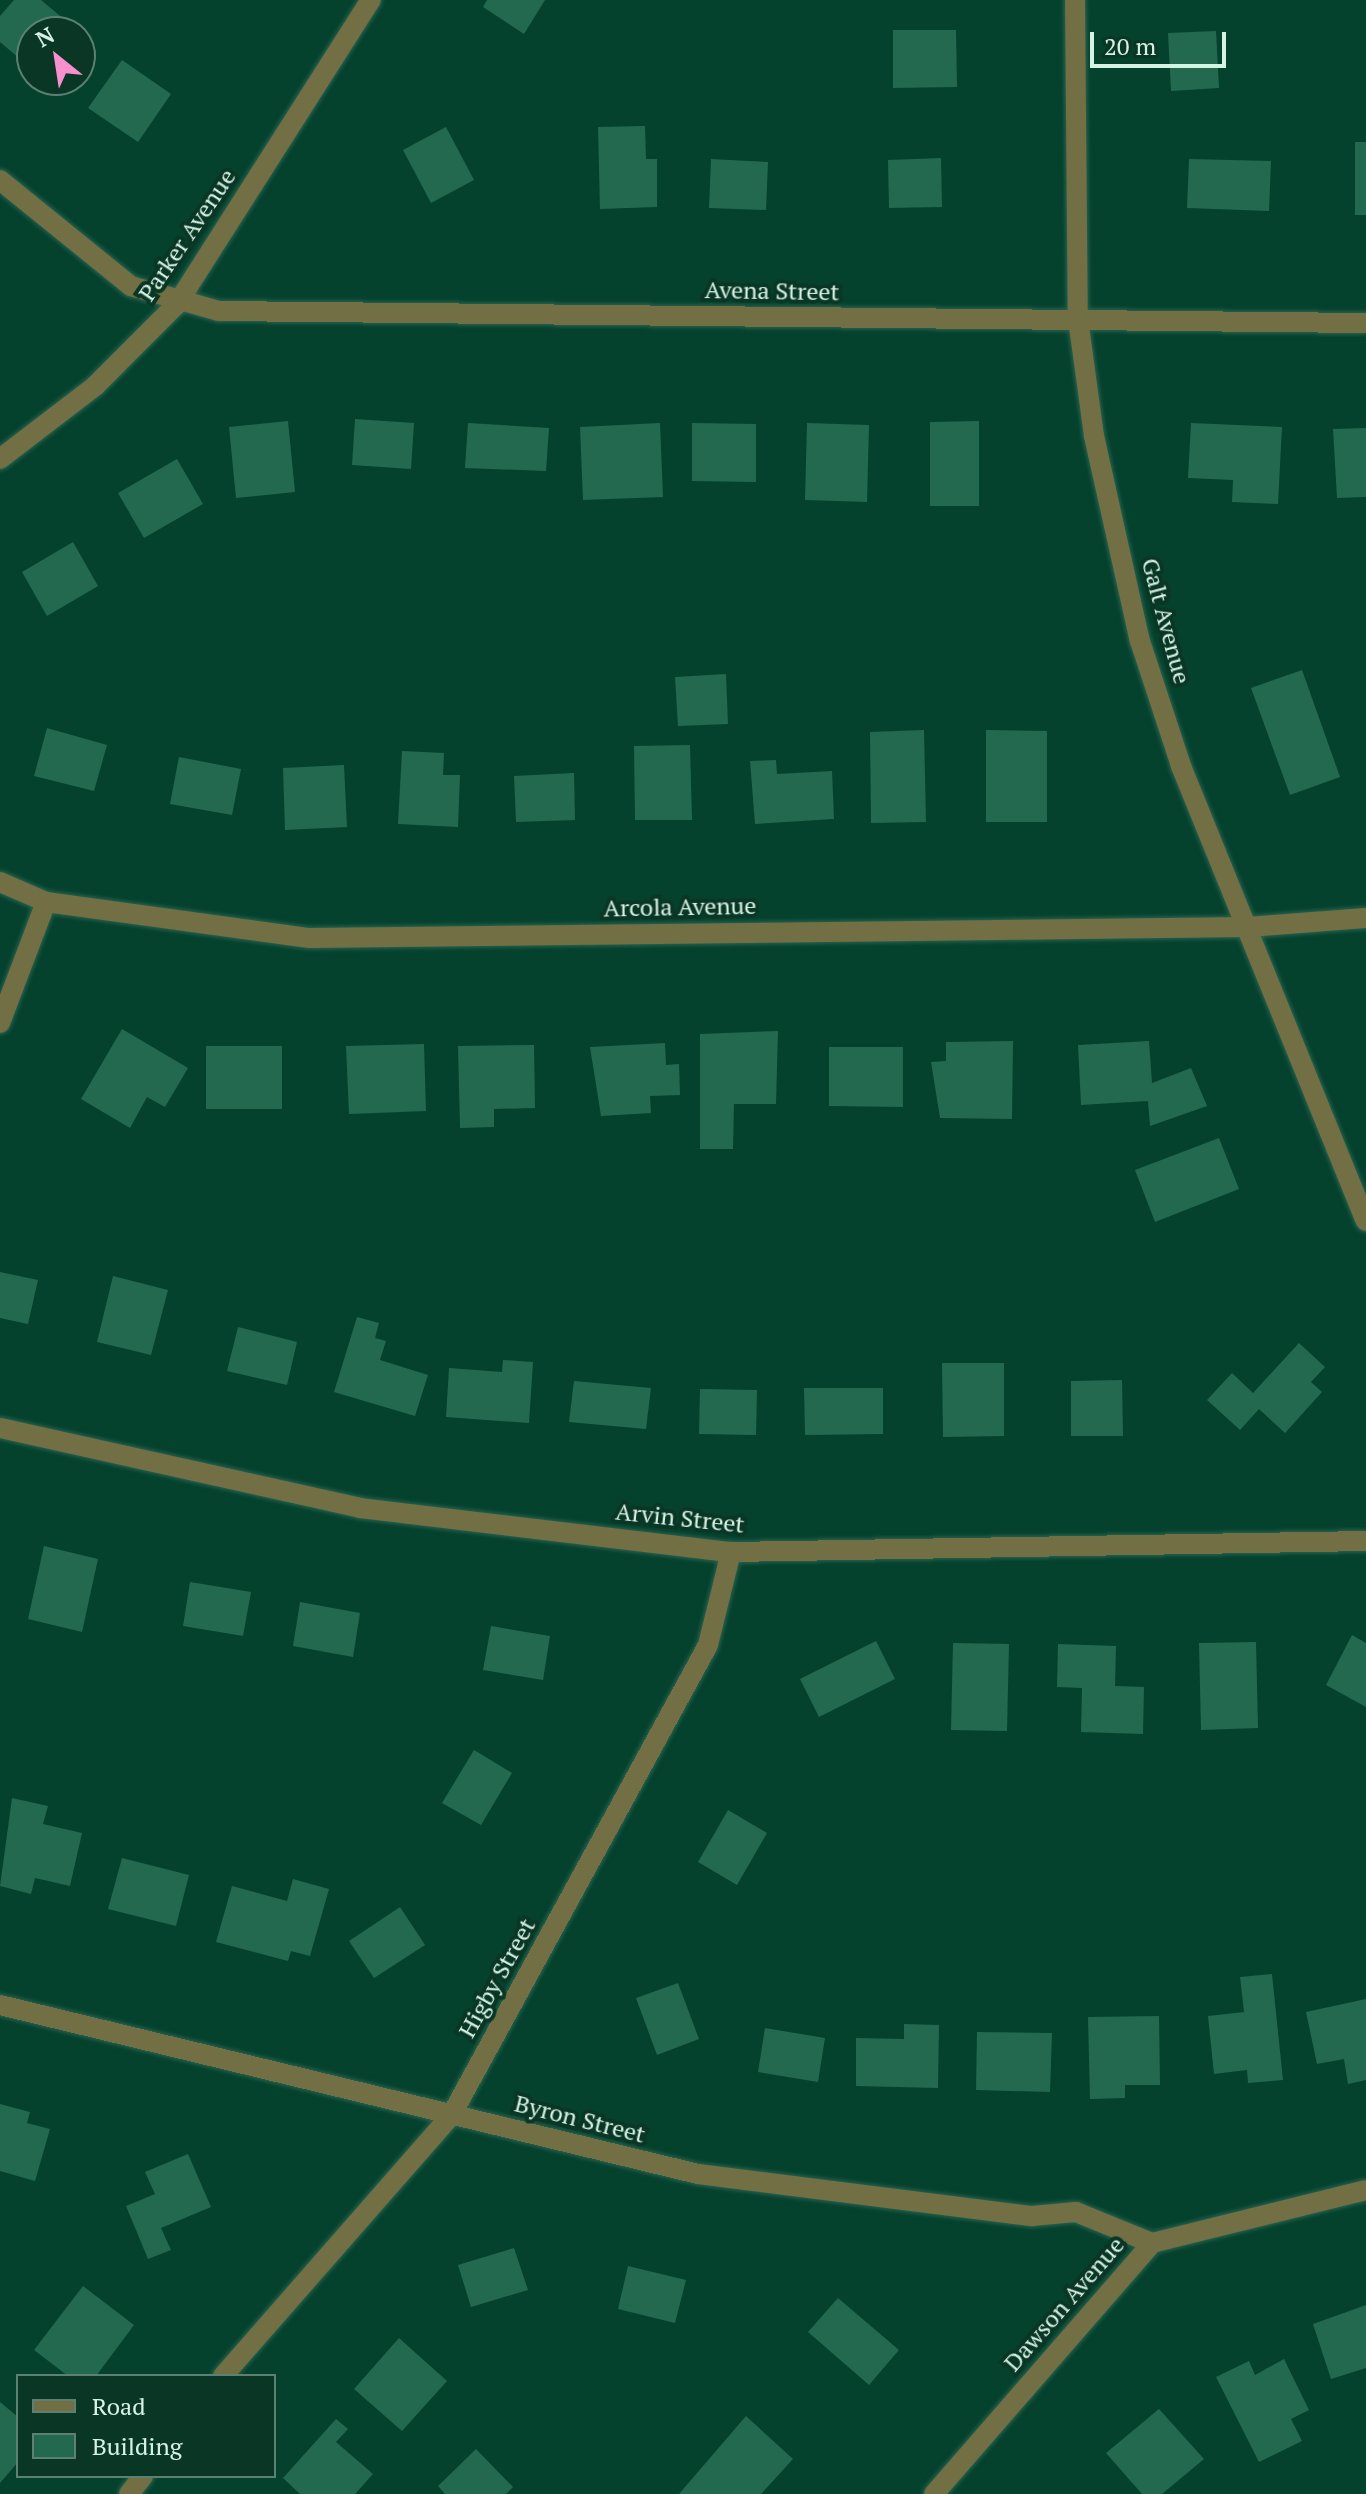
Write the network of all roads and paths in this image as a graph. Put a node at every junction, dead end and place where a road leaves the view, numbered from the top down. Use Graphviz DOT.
graph roads {
  1 [pos="371,0"];
  2 [pos="1075,0"];
  3 [pos="0,180"];
  4 [pos="177,304"];
  5 [pos="1078,319"];
  6 [pos="1366,323"];
  7 [pos="0,459"];
  8 [pos="0,882"];
  9 [pos="46,902"];
  10 [pos="1366,918"];
  11 [pos="1248,927"];
  12 [pos="0,1023"];
  13 [pos="1366,1221"];
  14 [pos="0,1428"];
  15 [pos="1366,1541"];
  16 [pos="731,1552"];
  17 [pos="0,2005"];
  18 [pos="452,2114"];
  19 [pos="1366,2190"];
  20 [pos="1152,2243"];
  21 [pos="225,2374"];
  22 [pos="141,2478"];
  23 [pos="129,2494"];
  24 [pos="934,2494"];
  1 -- 4 [label="street, Parker Avenue"];
  2 -- 5 [label="street, Galt Avenue"];
  3 -- 4 [label="street, Avena Street"];
  4 -- 5 [label="street, Avena Street"];
  4 -- 7 [label="street, Parker Avenue"];
  5 -- 6 [label="street, Avena Street"];
  5 -- 11 [label="street, Galt Avenue"];
  8 -- 9 [label="street, Arcola Avenue"];
  9 -- 11 [label="street, Arcola Avenue"];
  9 -- 12 [label="street"];
  10 -- 11 [label="street, Arcola Avenue"];
  11 -- 13 [label="street, Galt Avenue"];
  14 -- 16 [label="street, Arvin Street"];
  15 -- 16 [label="street, Arvin Street"];
  16 -- 18 [label="street, Higby Street"];
  17 -- 18 [label="street, Byron Street"];
  18 -- 20 [label="street, Byron Street"];
  18 -- 21 [label="street, Higby Street"];
  19 -- 20 [label="street, Dawson Avenue"];
  20 -- 24 [label="street, Dawson Avenue"];
  22 -- 23 [label="street"];
}
